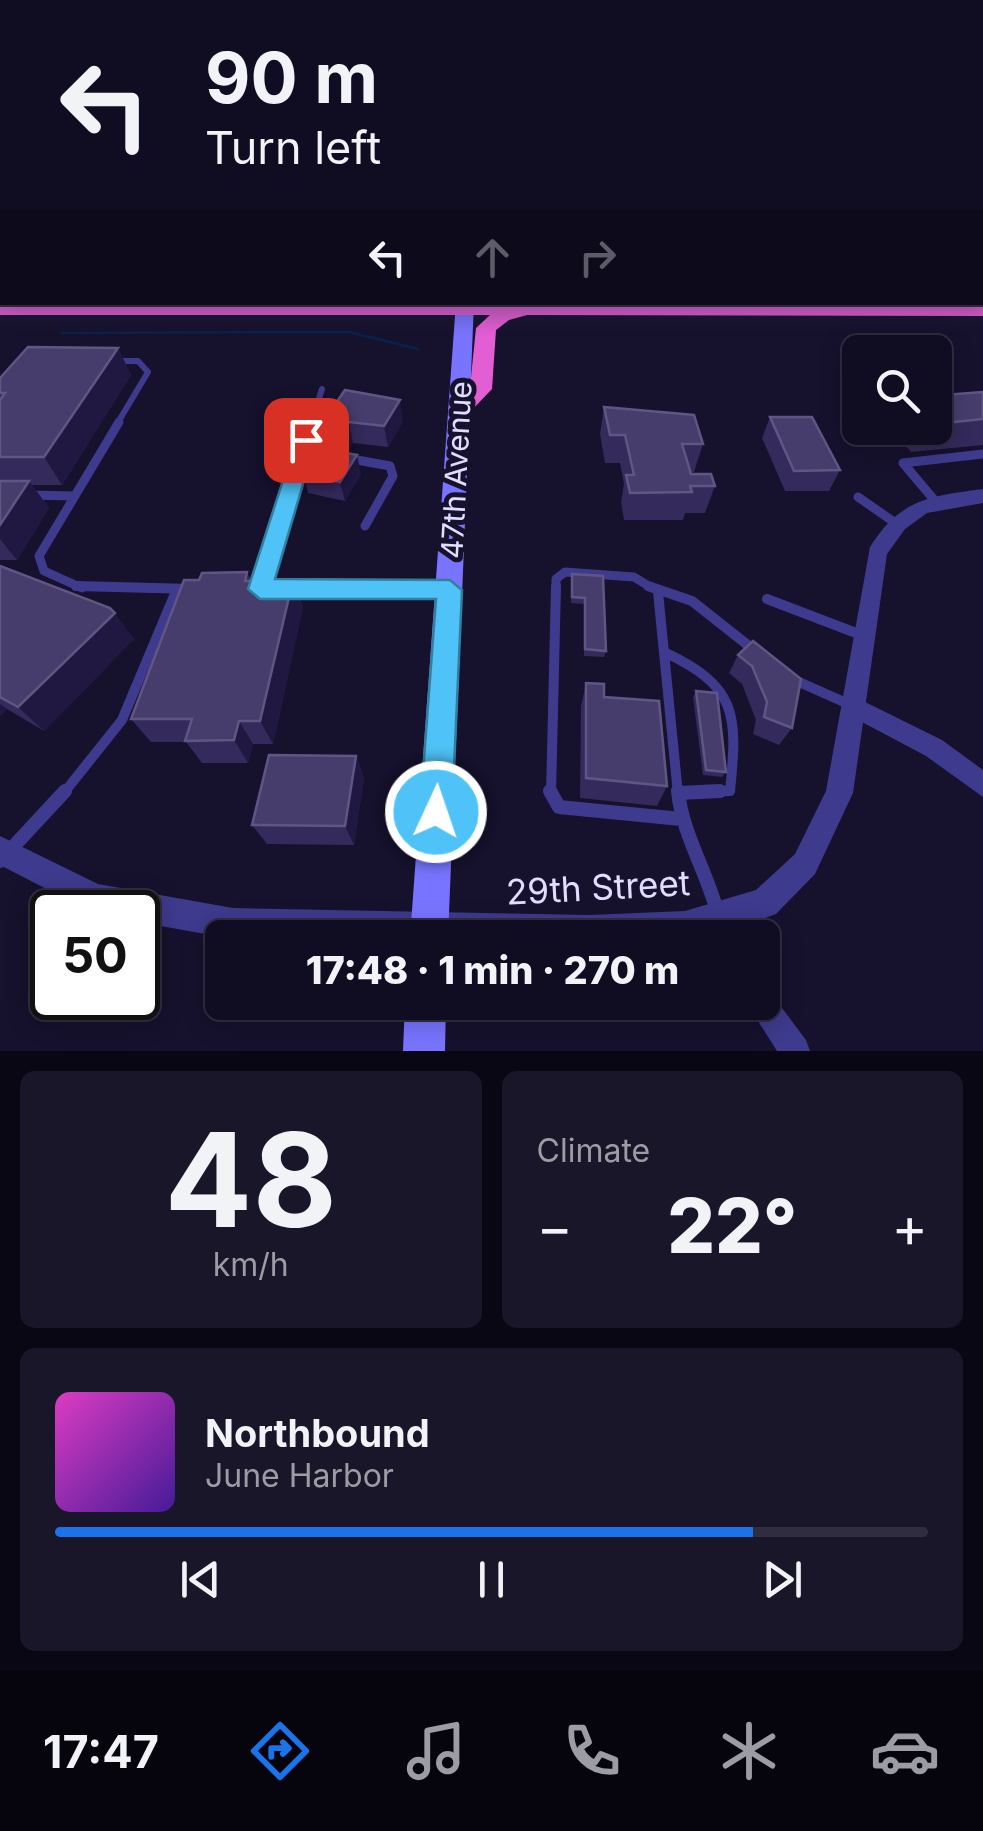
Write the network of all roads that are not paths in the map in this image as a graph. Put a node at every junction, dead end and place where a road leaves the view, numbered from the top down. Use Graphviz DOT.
graph roads {
  1 [pos="465,305"];
  2 [pos="624,308"];
  3 [pos="0,309"];
  4 [pos="983,310"];
  5 [pos="99,361"];
  6 [pos="322,389"];
  7 [pos="460,409"];
  8 [pos="303,450"];
  9 [pos="316,453"];
  10 [pos="983,454"];
  11 [pos="335,456"];
  12 [pos="18,495"];
  13 [pos="75,496"];
  14 [pos="983,496"];
  15 [pos="858,497"];
  16 [pos="936,502"];
  17 [pos="894,522"];
  18 [pos="365,526"];
  19 [pos="177,588"];
  20 [pos="196,588"];
  21 [pos="245,589"];
  22 [pos="260,589"];
  23 [pos="450,590"];
  24 [pos="658,592"];
  25 [pos="767,600"];
  26 [pos="864,636"];
  27 [pos="664,652"];
  28 [pos="770,662"];
  29 [pos="785,674"];
  30 [pos="853,706"];
  31 [pos="983,785"];
  32 [pos="678,793"];
  33 [pos="681,819"];
  34 [pos="2,859"];
  35 [pos="215,920"];
  36 [pos="430,920"];
  37 [pos="722,920"];
  38 [pos="736,920"];
  39 [pos="425,1020"];
  40 [pos="773,1020"];
  41 [pos="424,1051"];
  42 [pos="796,1051"];
  1 -- 2 [label="highway"];
  1 -- 3 [label="highway"];
  1 -- 7 [label="main road, 47th Avenue"];
  2 -- 4 [label="highway"];
  2 -- 7 [label="highway"];
  5 -- 13 [label="lane"];
  6 -- 8 [label="lane"];
  7 -- 23 [label="main road, 47th Avenue"];
  8 -- 9 [label="lane"];
  8 -- 22 [label="lane"];
  10 -- 16 [label="lane"];
  11 -- 18 [label="lane"];
  12 -- 13 [label="lane"];
  13 -- 19 [label="lane"];
  14 -- 16 [label="street"];
  15 -- 17 [label="lane"];
  16 -- 17 [label="street"];
  17 -- 26 [label="street, 29th Street"];
  19 -- 20 [label="lane"];
  19 -- 34 [label="lane"];
  21 -- 22 [label="lane"];
  22 -- 23 [label="lane"];
  23 -- 36 [label="main road, 47th Avenue"];
  24 -- 27 [label="lane"];
  24 -- 28 [label="lane"];
  24 -- 33 [label="lane"];
  25 -- 26 [label="lane"];
  26 -- 30 [label="street, 29th Street"];
  27 -- 32 [label="lane"];
  27 -- 32 [label="lane"];
  29 -- 30 [label="lane"];
  30 -- 31 [label="street"];
  30 -- 38 [label="street, 29th Street"];
  32 -- 33 [label="lane"];
  33 -- 37 [label="lane"];
  34 -- 35 [label="street, 29th Street"];
  39 -- 41 [label="main road"];
  40 -- 42 [label="street"];
}
